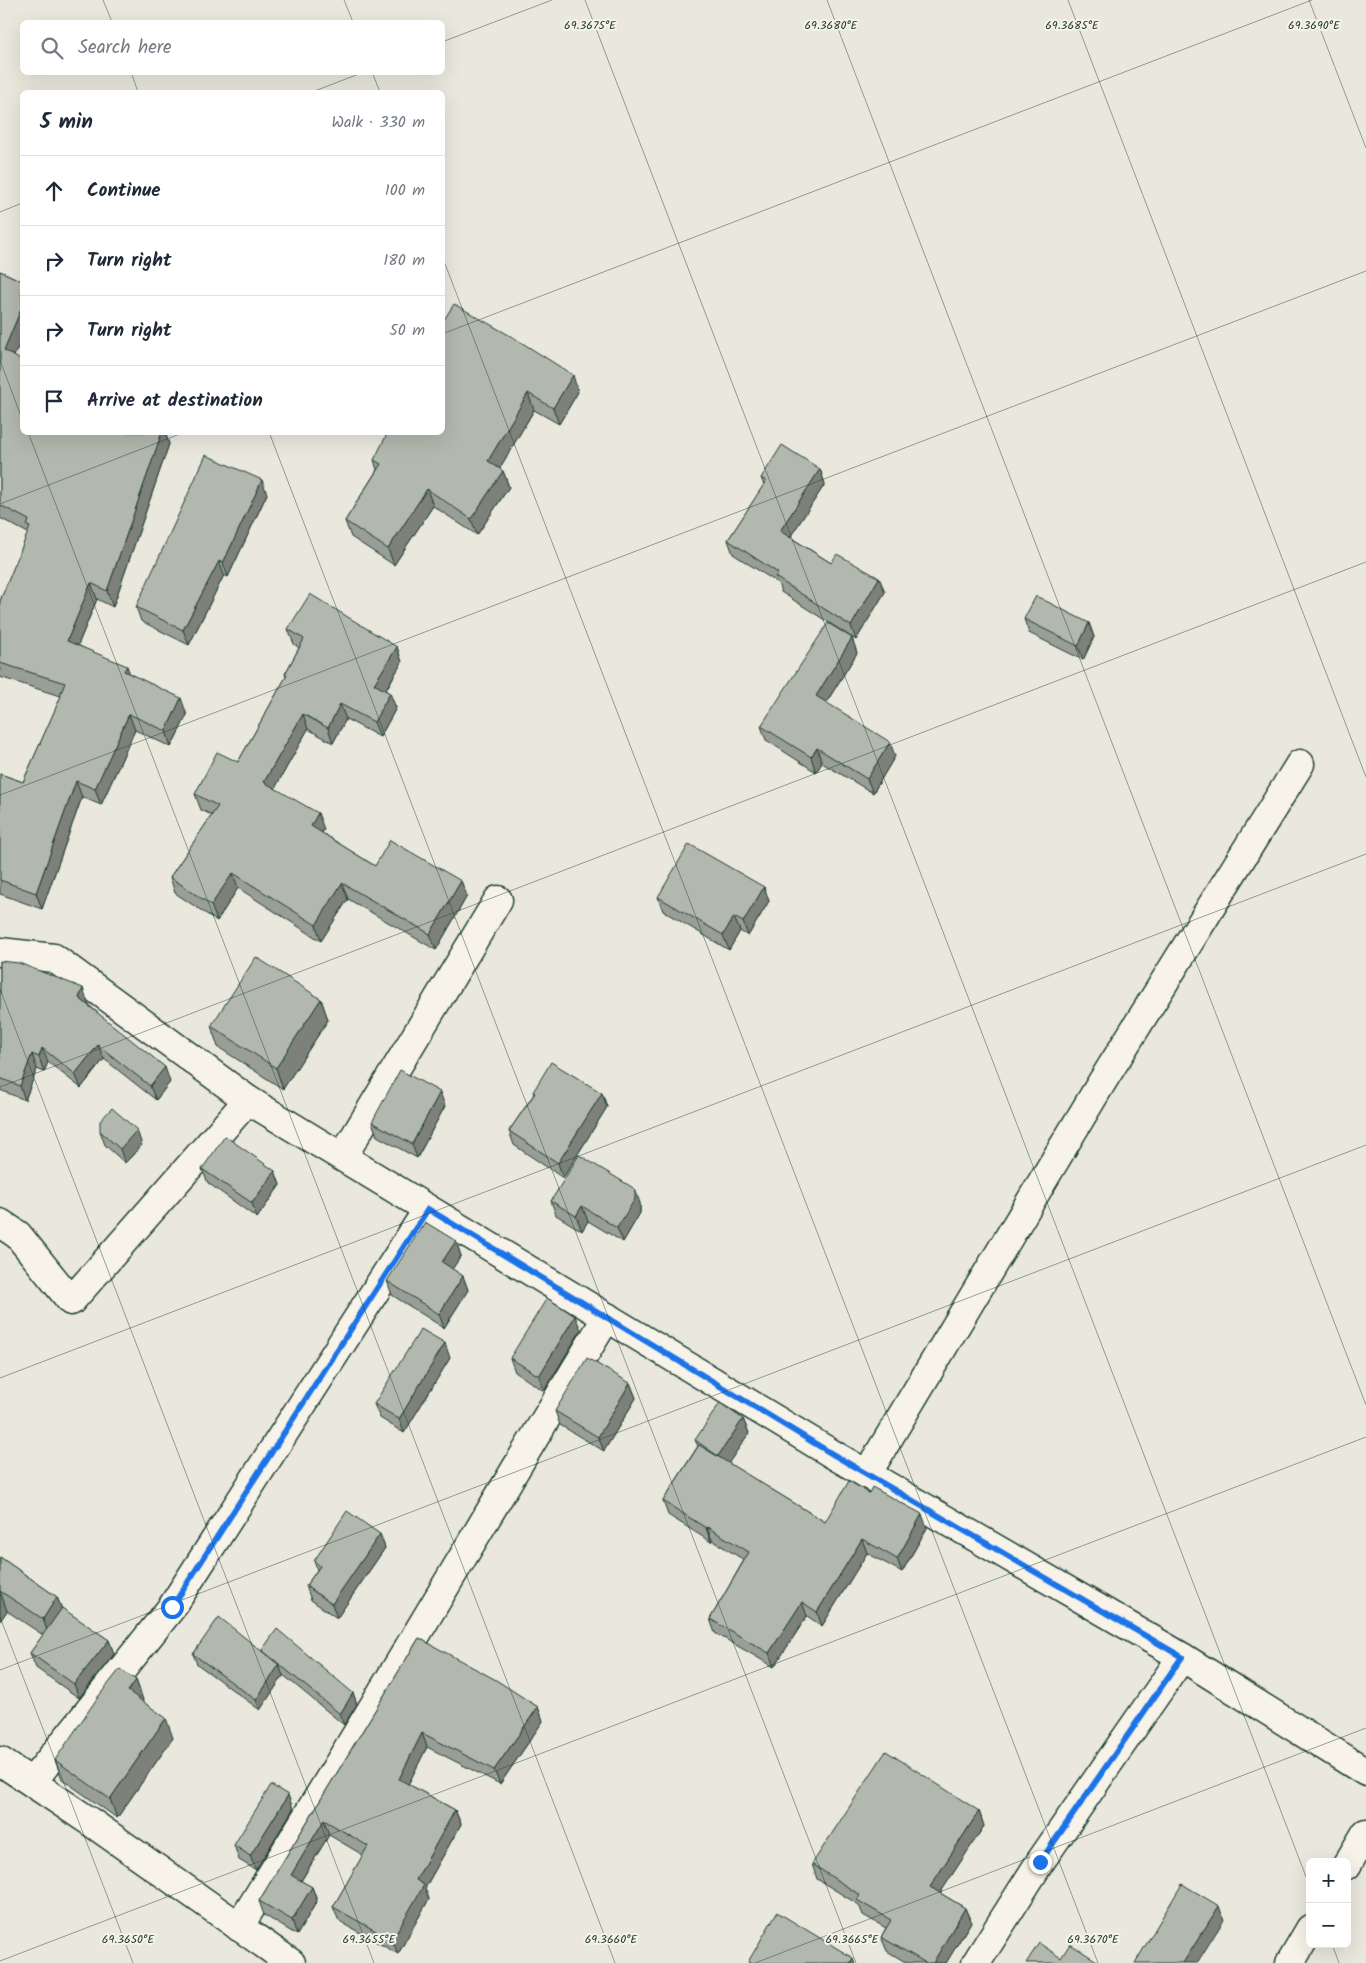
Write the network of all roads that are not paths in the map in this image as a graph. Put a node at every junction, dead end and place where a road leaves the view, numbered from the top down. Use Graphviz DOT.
graph roads {
  1 [pos="1300,764"];
  2 [pos="498,900"];
  3 [pos="0,952"];
  4 [pos="248,1100"];
  5 [pos="343,1156"];
  6 [pos="428,1209"];
  7 [pos="0,1223"];
  8 [pos="607,1317"];
  9 [pos="867,1474"];
  10 [pos="1182,1657"];
  11 [pos="0,1761"];
  12 [pos="1366,1772"];
  13 [pos="32,1782"];
  14 [pos="1366,1833"];
  15 [pos="1351,1858"];
  16 [pos="239,1927"];
  17 [pos="1306,1936"];
  18 [pos="291,1963"];
  19 [pos="976,1963"];
  20 [pos="1290,1963"];
  1 -- 9 [label="street"];
  2 -- 5 [label="street"];
  3 -- 4 [label="street"];
  4 -- 5 [label="street"];
  4 -- 7 [label="street"];
  5 -- 6 [label="street"];
  6 -- 8 [label="street"];
  6 -- 13 [label="street"];
  8 -- 9 [label="street"];
  8 -- 16 [label="street"];
  9 -- 10 [label="street"];
  10 -- 12 [label="street"];
  10 -- 19 [label="street"];
  11 -- 13 [label="street"];
  13 -- 16 [label="street"];
  14 -- 15 [label="street"];
  16 -- 18 [label="street"];
  17 -- 20 [label="street"];
}
